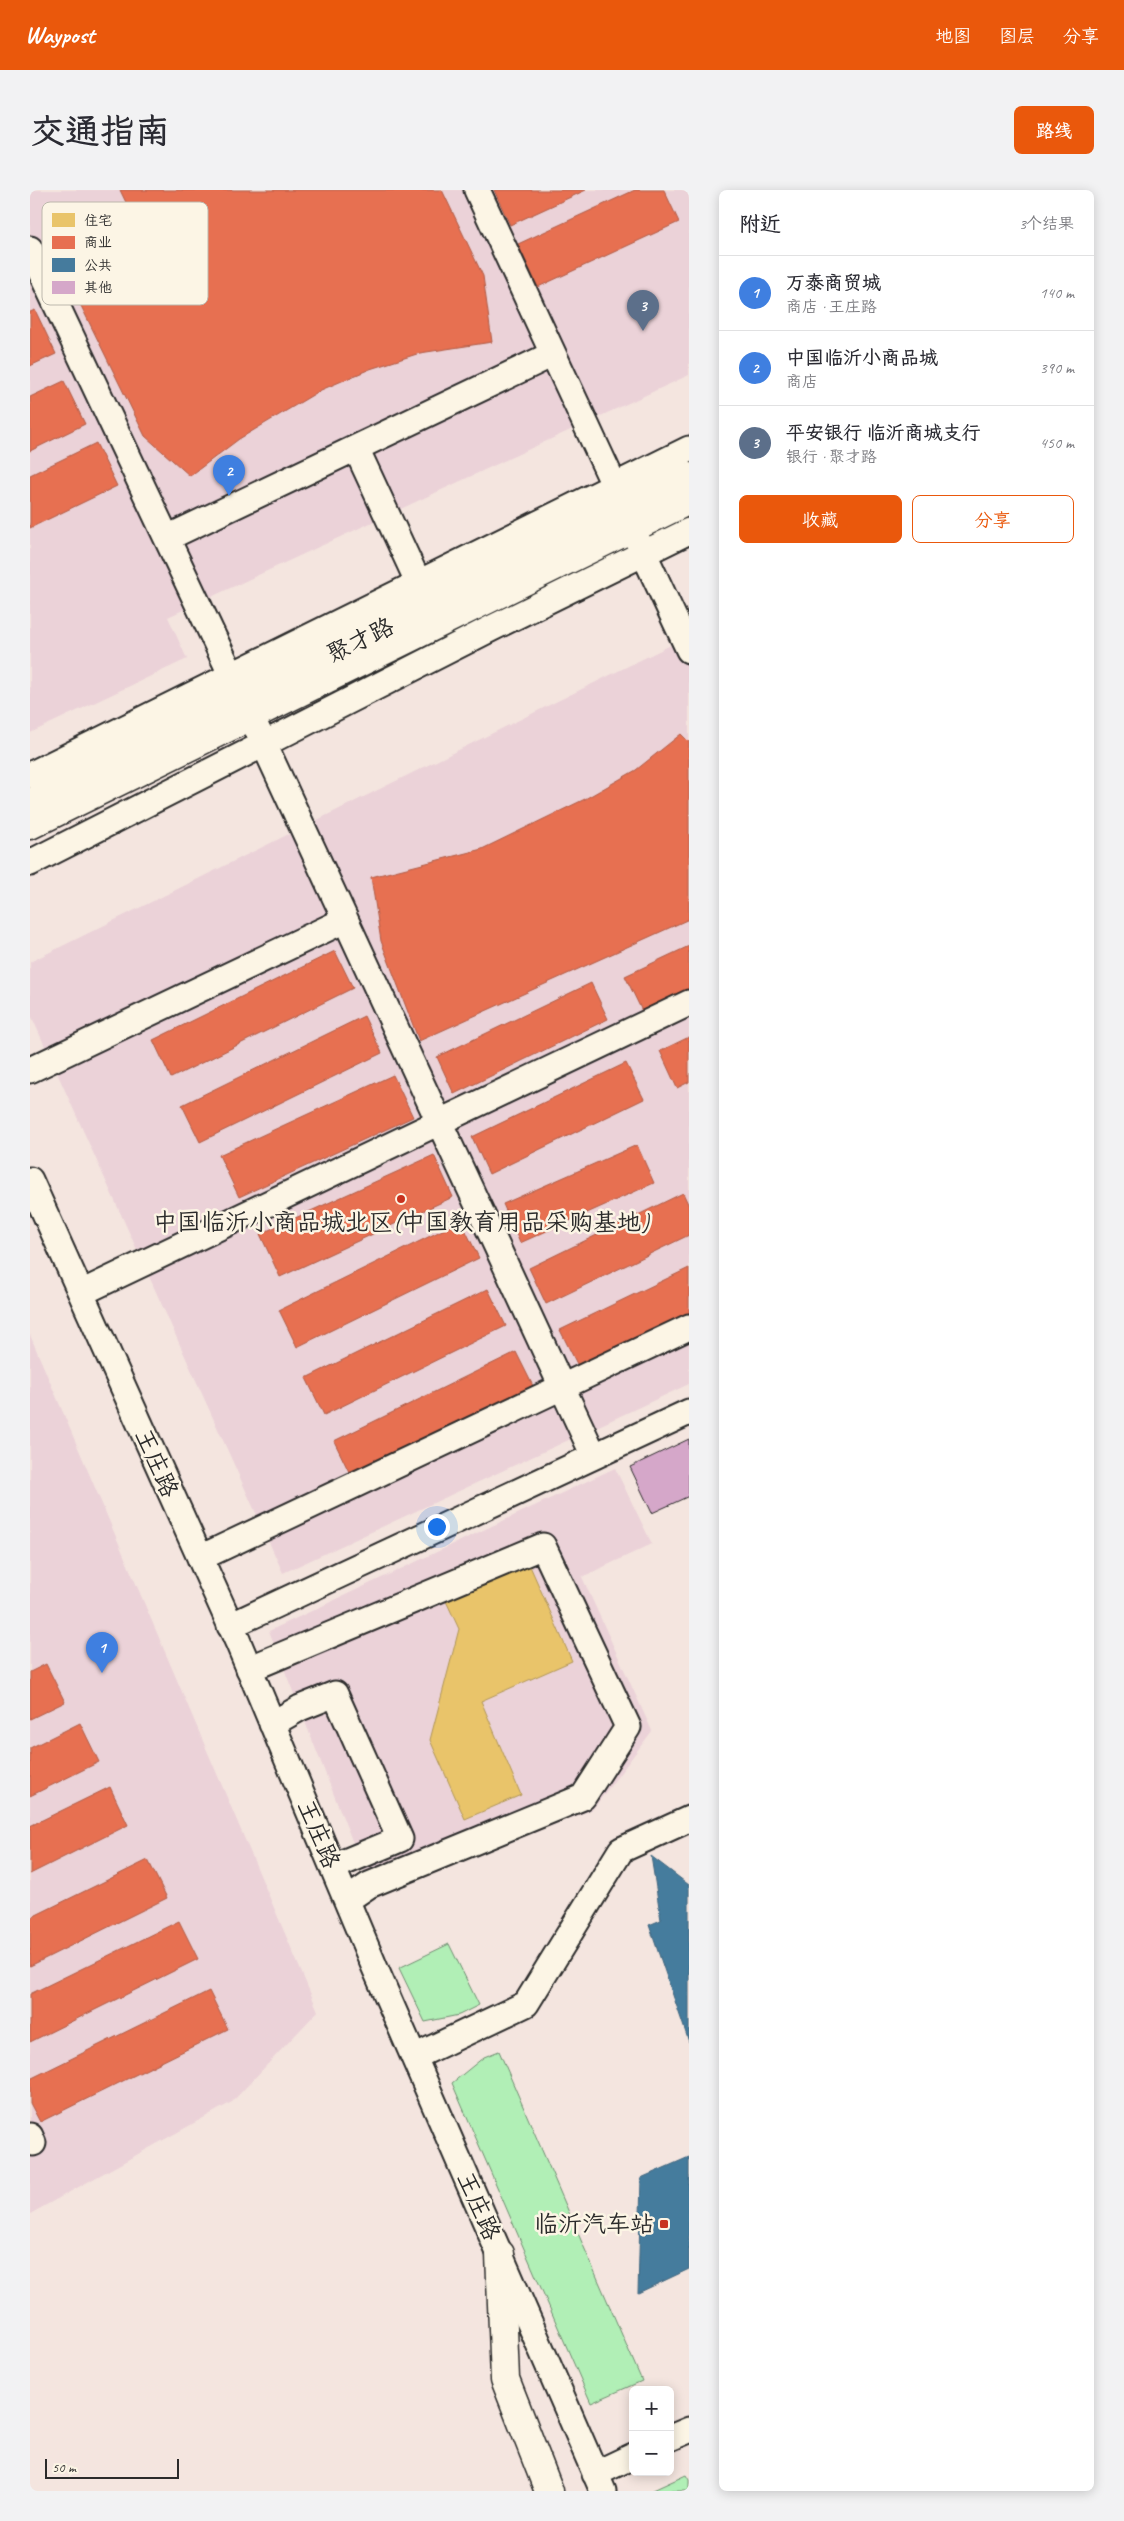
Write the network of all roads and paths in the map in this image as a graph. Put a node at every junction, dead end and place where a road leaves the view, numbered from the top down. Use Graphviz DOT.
graph roads {
  1 [pos="477,190"];
  2 [pos="30,249"];
  3 [pos="42,274"];
  4 [pos="57,305"];
  5 [pos="553,354"];
  6 [pos="356,448"];
  7 [pos="689,449"];
  8 [pos="689,477"];
  9 [pos="689,500"];
  10 [pos="624,508"];
  11 [pos="689,531"];
  12 [pos="167,538"];
  13 [pos="644,553"];
  14 [pos="424,595"];
  15 [pos="689,650"];
  16 [pos="242,697"];
  17 [pos="263,744"];
  18 [pos="30,774"];
  19 [pos="30,802"];
  20 [pos="30,825"];
  21 [pos="30,863"];
  22 [pos="345,920"];
  23 [pos="689,1003"];
  24 [pos="30,1070"];
  25 [pos="439,1122"];
  26 [pos="30,1180"];
  27 [pos="81,1293"];
  28 [pos="689,1327"];
  29 [pos="561,1388"];
  30 [pos="689,1412"];
  31 [pos="594,1456"];
  32 [pos="200,1558"];
  33 [pos="230,1626"];
  34 [pos="249,1669"];
  35 [pos="272,1724"];
  36 [pos="689,1819"];
  37 [pos="332,1867"];
  38 [pos="347,1900"];
  39 [pos="414,2057"];
  40 [pos="500,2254"];
  41 [pos="689,2430"];
  42 [pos="674,2436"];
  43 [pos="629,2459"];
  44 [pos="599,2482"];
  45 [pos="549,2491"];
  1 -- 5 [label="street"];
  2 -- 3 [label="street"];
  4 -- 12 [label="street"];
  5 -- 6 [label="street"];
  5 -- 10 [label="street"];
  6 -- 12 [label="street"];
  6 -- 14 [label="street"];
  7 -- 10 [label="street"];
  8 -- 10 [label="main road, 聚才路"];
  9 -- 10 [label="main road, 聚才路"];
  10 -- 13 [label="street"];
  10 -- 14 [label="main road, 聚才路"];
  10 -- 16 [label="main road, 聚才路"];
  11 -- 13 [label="street"];
  12 -- 16 [label="street"];
  13 -- 15 [label="street"];
  13 -- 17 [label="street"];
  14 -- 16 [label="main road, 聚才路"];
  16 -- 17 [label="street"];
  16 -- 18 [label="street"];
  16 -- 19 [label="main road, 聚才路"];
  16 -- 20 [label="main road, 聚才路"];
  17 -- 21 [label="street"];
  17 -- 22 [label="street"];
  22 -- 24 [label="street"];
  22 -- 25 [label="street"];
  23 -- 25 [label="street"];
  25 -- 27 [label="street"];
  25 -- 29 [label="street"];
  26 -- 27 [label="street, 王庄路"];
  27 -- 32 [label="street, 王庄路"];
  28 -- 29 [label="street"];
  29 -- 31 [label="street"];
  29 -- 32 [label="street"];
  30 -- 31 [label="street"];
  31 -- 33 [label="street"];
  32 -- 33 [label="street, 王庄路"];
  33 -- 34 [label="street, 王庄路"];
  34 -- 35 [label="street, 王庄路"];
  34 -- 38 [label="street"];
  35 -- 37 [label="street, 王庄路"];
  35 -- 37 [label="street"];
  36 -- 39 [label="street"];
  37 -- 38 [label="street, 王庄路"];
  38 -- 39 [label="street, 王庄路"];
  39 -- 40 [label="street, 王庄路"];
  40 -- 44 [label="street, 王庄路"];
  40 -- 45 [label="main road"];
  41 -- 42 [label="street"];
  43 -- 44 [label="street"];
}
